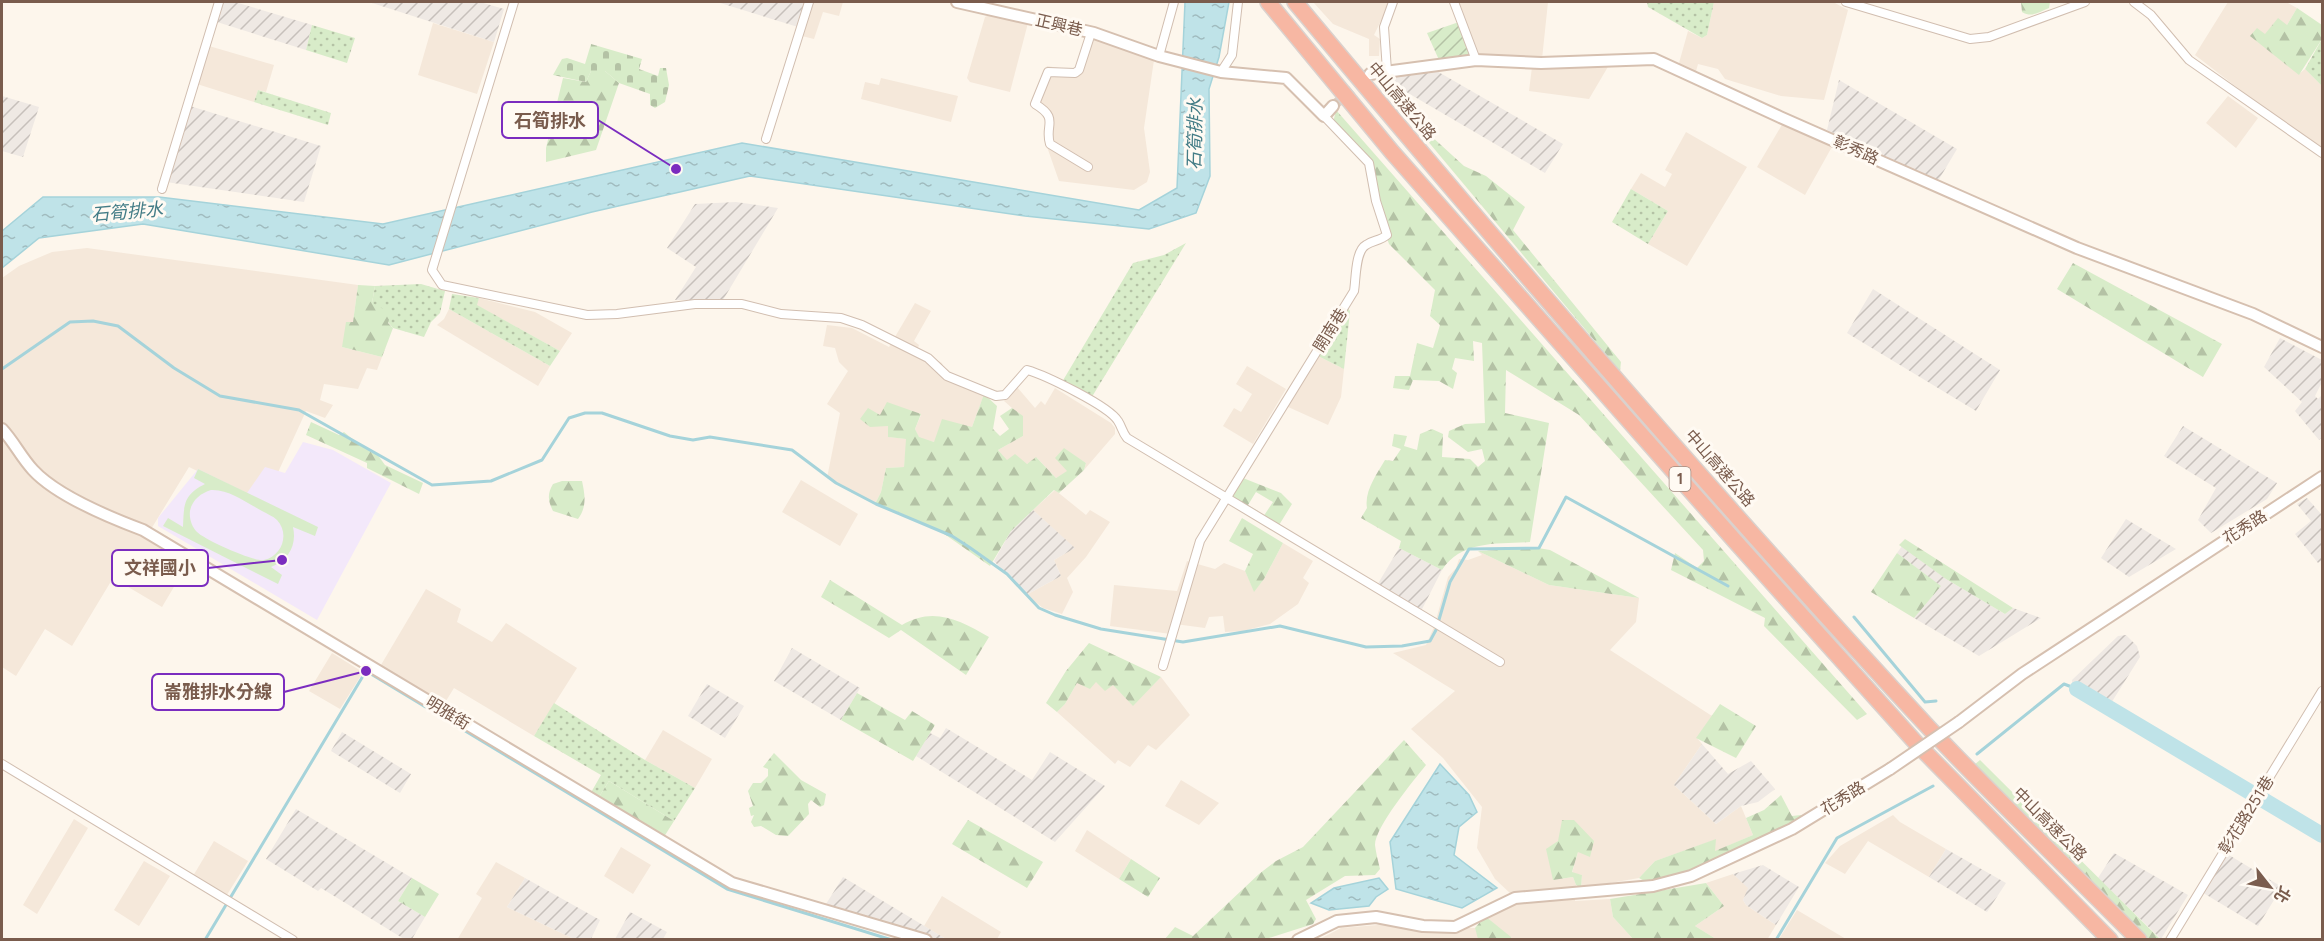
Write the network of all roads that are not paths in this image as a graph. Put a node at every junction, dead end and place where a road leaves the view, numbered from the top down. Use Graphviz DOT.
graph roads {
  1 [pos="219,2"];
  2 [pos="514,2"];
  3 [pos="809,2"];
  4 [pos="957,2"];
  5 [pos="1174,2"];
  6 [pos="1238,2"];
  7 [pos="1268,2"];
  8 [pos="1295,2"];
  9 [pos="1393,2"];
  10 [pos="1454,2"];
  11 [pos="1846,2"];
  12 [pos="2085,2"];
  13 [pos="2134,2"];
  14 [pos="1091,33"];
  15 [pos="1160,56"];
  16 [pos="1476,60"];
  17 [pos="1387,71"];
  18 [pos="1221,72"];
  19 [pos="1370,74"];
  20 [pos="1333,106"];
  21 [pos="1323,116"];
  22 [pos="766,139"];
  23 [pos="2322,153"];
  24 [pos="1088,167"];
  25 [pos="162,189"];
  26 [pos="2322,346"];
  27 [pos="2,429"];
  28 [pos="2322,477"];
  29 [pos="1226,499"];
  30 [pos="1500,662"];
  31 [pos="1163,666"];
  32 [pos="2322,691"];
  33 [pos="2,764"];
  34 [pos="293,939"];
  35 [pos="926,939"];
  36 [pos="1298,939"];
  37 [pos="2110,939"];
  38 [pos="2139,939"];
  39 [pos="2170,939"];
  1 -- 25 [label="street"];
  2 -- 29 [label="street"];
  3 -- 22 [label="street"];
  4 -- 14 [label="street, 正興巷"];
  5 -- 15 [label="street"];
  6 -- 18 [label="street"];
  7 -- 37 [label="highway, 1"];
  8 -- 38 [label="highway, 中山高速公路 / 1"];
  9 -- 17 [label="street"];
  10 -- 16 [label="street"];
  11 -- 12 [label="street"];
  13 -- 23 [label="street"];
  14 -- 15 [label="street, 正興巷"];
  14 -- 24 [label="street"];
  15 -- 18 [label="street, 正興巷"];
  16 -- 17 [label="street, 彰秀路"];
  16 -- 26 [label="street, 彰秀路"];
  17 -- 19 [label="street, 彰秀路"];
  18 -- 21 [label="street, 開南巷"];
  20 -- 21 [label="street"];
  21 -- 29 [label="street, 開南巷"];
  27 -- 35 [label="street, 明雅街"];
  28 -- 36 [label="street, 花秀路, bridge"];
  29 -- 30 [label="street"];
  29 -- 31 [label="street, 開南巷"];
  32 -- 39 [label="street, 彰花路251巷"];
  33 -- 34 [label="street"];
}
